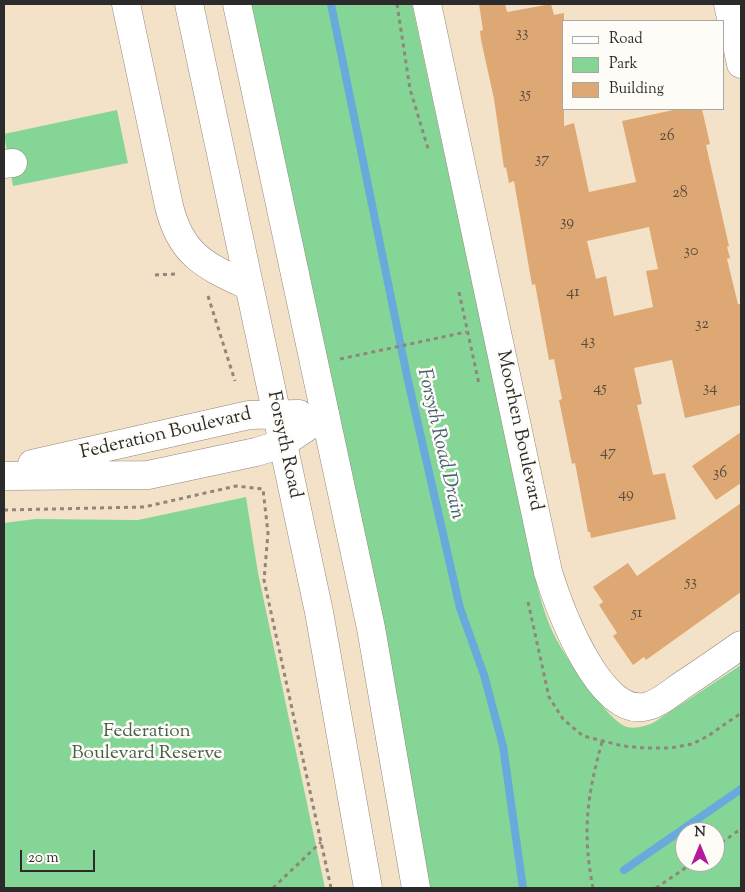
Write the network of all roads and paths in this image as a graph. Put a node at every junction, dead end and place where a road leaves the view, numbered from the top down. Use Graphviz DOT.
graph roads {
  1 [pos="126,4"];
  2 [pos="189,4"];
  3 [pos="237,4"];
  4 [pos="427,4"];
  5 [pos="728,4"];
  6 [pos="741,64"];
  7 [pos="180,274"];
  8 [pos="155,275"];
  9 [pos="249,286"];
  10 [pos="206,288"];
  11 [pos="466,332"];
  12 [pos="339,359"];
  13 [pos="235,381"];
  14 [pos="276,413"];
  15 [pos="325,415"];
  16 [pos="282,444"];
  17 [pos="4,471"];
  18 [pos="4,476"];
  19 [pos="263,489"];
  20 [pos="741,645"];
  21 [pos="602,742"];
  22 [pos="741,829"];
  23 [pos="725,840"];
  24 [pos="321,842"];
  25 [pos="679,872"];
  26 [pos="273,888"];
  27 [pos="330,888"];
  28 [pos="368,888"];
  29 [pos="416,888"];
  30 [pos="593,888"];
  31 [pos="656,888"];
  1 -- 9 [label="main road"];
  2 -- 9 [label="main road, Forsyth Road"];
  3 -- 15 [label="main road"];
  4 -- 20 [label="main road, Moorhen Boulevard"];
  5 -- 6 [label="main road"];
  7 -- 8 [label="path"];
  9 -- 14 [label="main road, Forsyth Road"];
  10 -- 13 [label="path"];
  11 -- 12 [label="path"];
  14 -- 15 [label="main road, Federation Boulevard"];
  14 -- 16 [label="main road, Forsyth Road"];
  14 -- 17 [label="main road, Federation Boulevard"];
  15 -- 16 [label="main road, Federation Boulevard"];
  15 -- 29 [label="main road"];
  16 -- 18 [label="main road, Federation Boulevard"];
  16 -- 28 [label="main road, Forsyth Road"];
  19 -- 24 [label="path"];
  21 -- 30 [label="path"];
  22 -- 23 [label="path"];
  24 -- 26 [label="path"];
  24 -- 27 [label="path"];
  25 -- 31 [label="path"];
}
